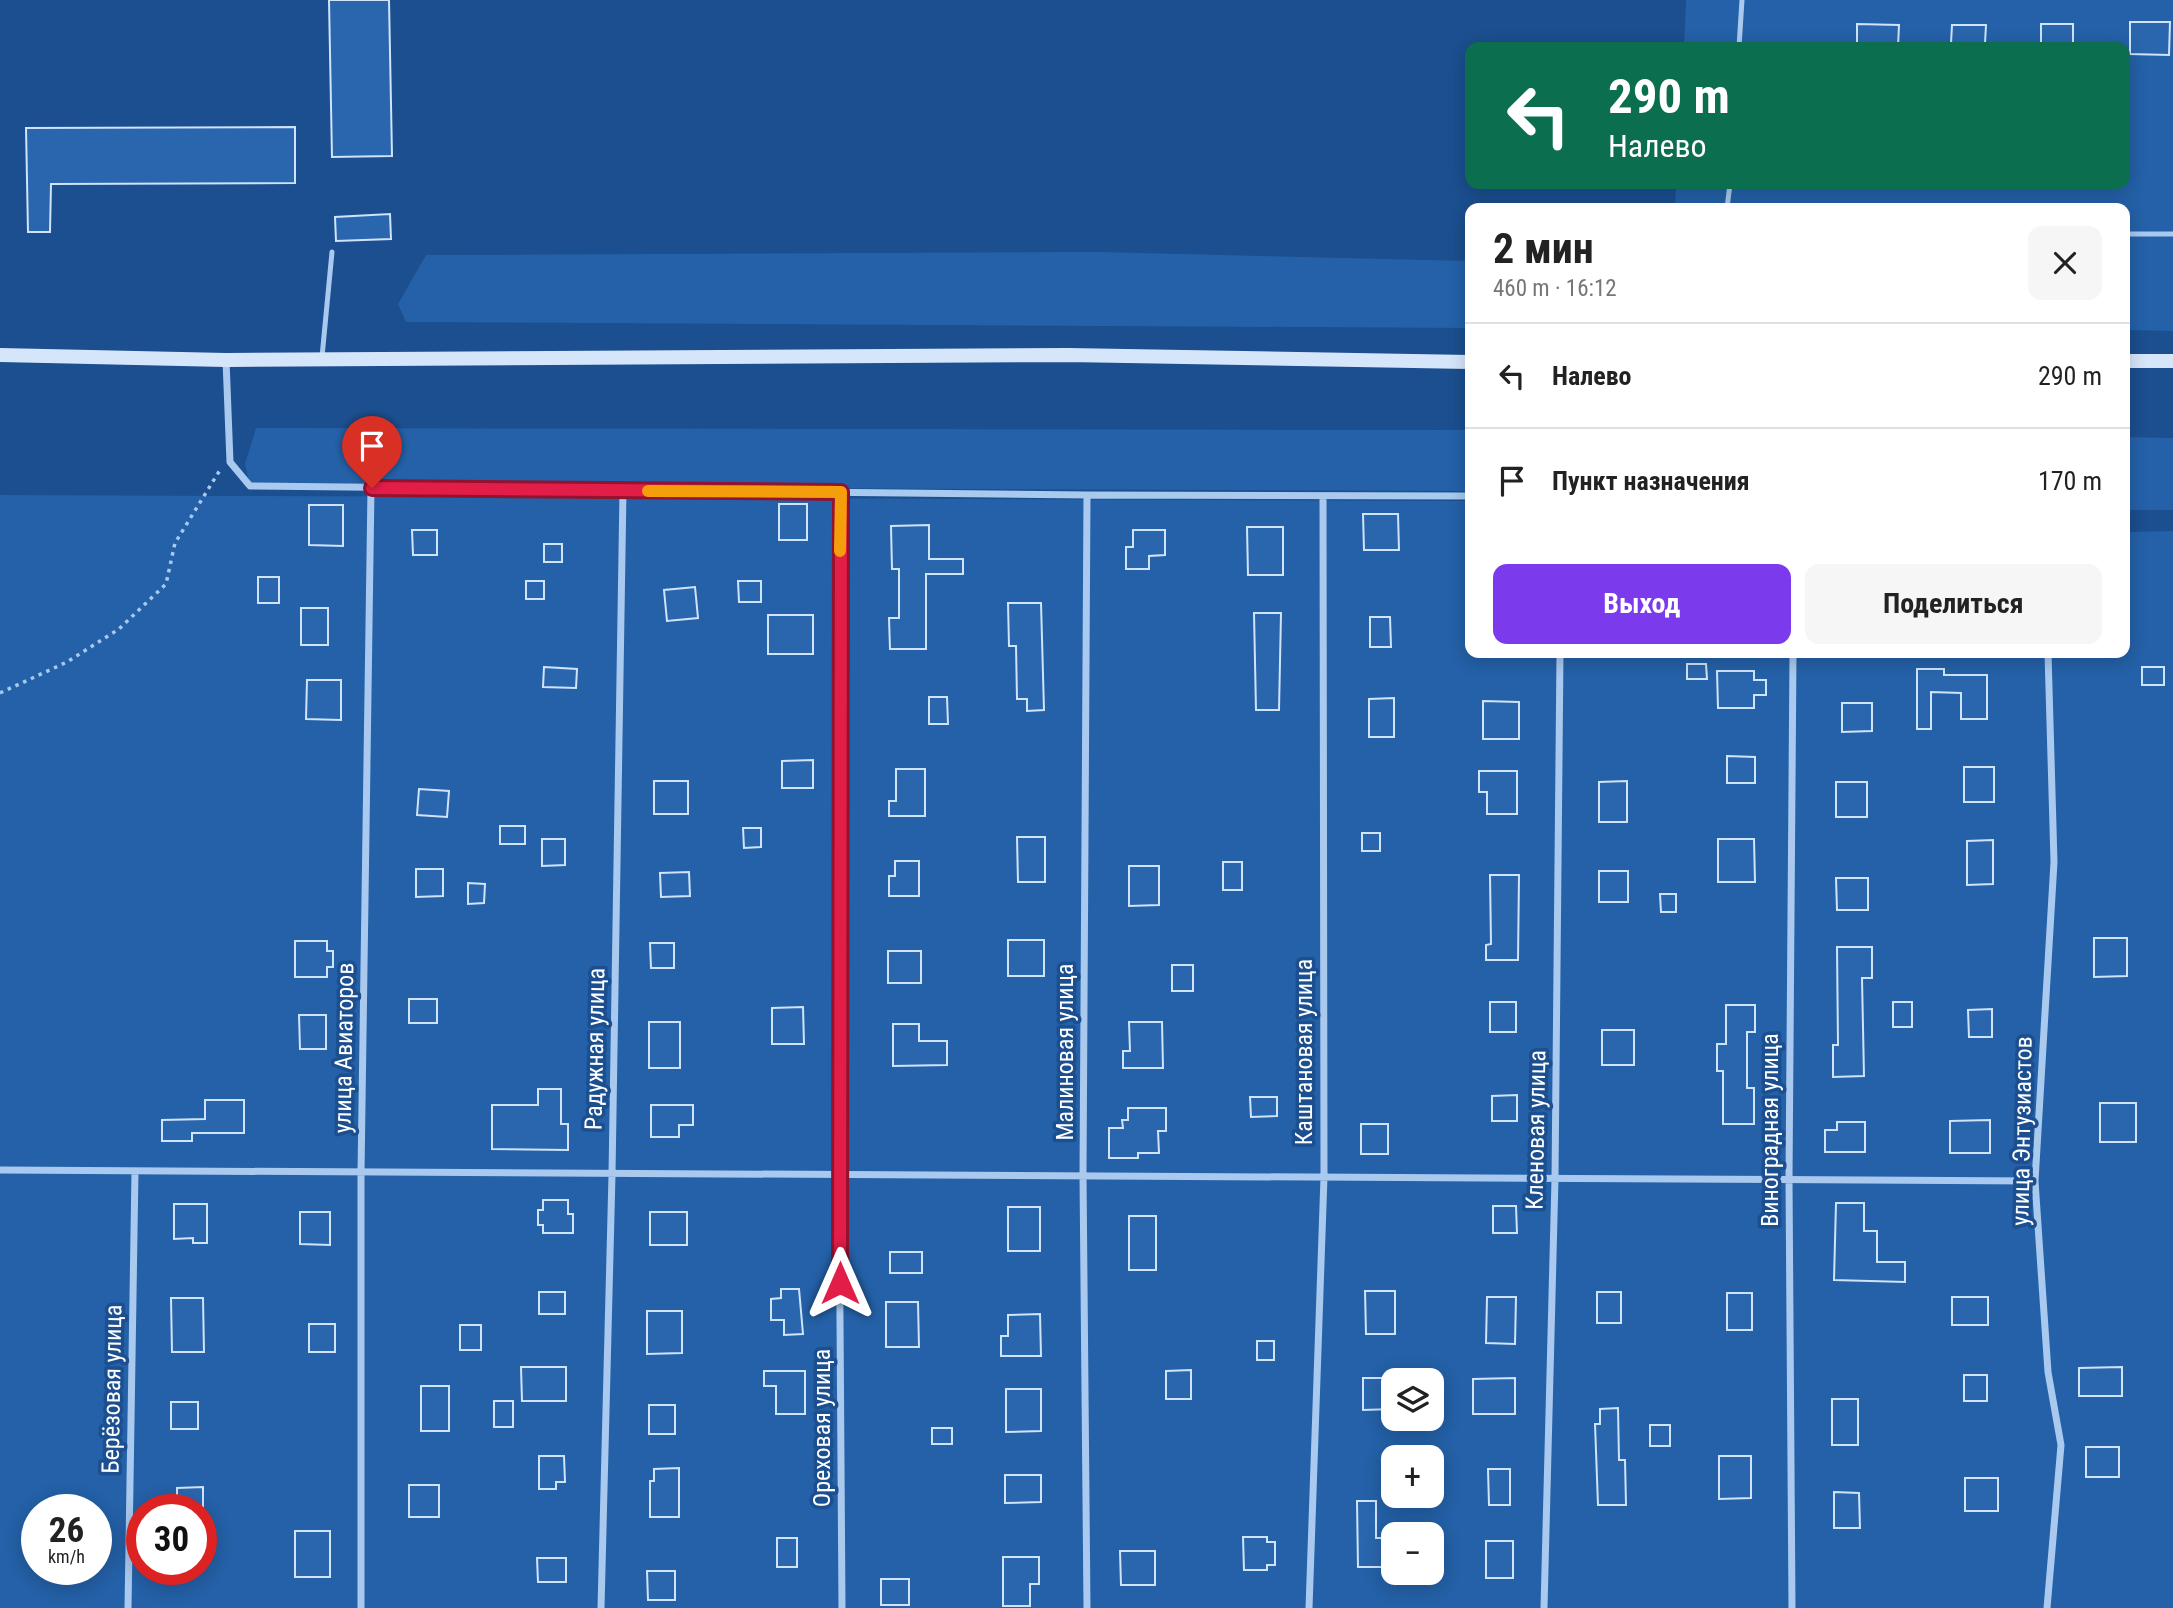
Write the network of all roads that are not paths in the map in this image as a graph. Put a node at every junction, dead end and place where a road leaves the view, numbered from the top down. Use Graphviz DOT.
graph roads {
  1 [pos="1742,0"];
  2 [pos="1739,42"];
  3 [pos="2130,234"];
  4 [pos="2173,234"];
  5 [pos="332,252"];
  6 [pos="0,355"];
  7 [pos="226,360"];
  8 [pos="321,360"];
  9 [pos="2130,360"];
  10 [pos="2173,361"];
  11 [pos="1465,362"];
  12 [pos="372,488"];
  13 [pos="623,491"];
  14 [pos="841,492"];
  15 [pos="1087,495"];
  16 [pos="1465,496"];
  17 [pos="1323,497"];
  18 [pos="1560,658"];
  19 [pos="1793,658"];
  20 [pos="2048,658"];
  21 [pos="0,1170"];
  22 [pos="135,1171"];
  23 [pos="361,1173"];
  24 [pos="839,1174"];
  25 [pos="612,1175"];
  26 [pos="1083,1175"];
  27 [pos="1324,1177"];
  28 [pos="1555,1179"];
  29 [pos="1788,1180"];
  30 [pos="2035,1181"];
  31 [pos="128,1608"];
  32 [pos="361,1608"];
  33 [pos="601,1608"];
  34 [pos="842,1608"];
  35 [pos="1087,1608"];
  36 [pos="1309,1608"];
  37 [pos="1544,1608"];
  38 [pos="1792,1608"];
  39 [pos="2047,1608"];
  1 -- 2 [label="lane"];
  3 -- 4 [label="lane"];
  5 -- 8 [label="lane"];
  6 -- 7 [label="street"];
  7 -- 8 [label="street"];
  7 -- 12 [label="street"];
  8 -- 11 [label="street"];
  9 -- 10 [label="street"];
  12 -- 13 [label="street"];
  12 -- 23 [label="street, улица Авиаторов"];
  13 -- 14 [label="street"];
  13 -- 25 [label="street, Радужная улица"];
  14 -- 15 [label="street"];
  14 -- 24 [label="street, Ореховая улица"];
  15 -- 17 [label="street"];
  15 -- 26 [label="street, Малиновая улица"];
  16 -- 17 [label="street"];
  17 -- 27 [label="street, Каштановая улица"];
  18 -- 28 [label="street, Кленовая улица"];
  19 -- 29 [label="street, Виноградная улица"];
  20 -- 30 [label="street, улица Энтузиастов"];
  21 -- 22 [label="street"];
  22 -- 23 [label="street"];
  22 -- 31 [label="street, Берёзовая улица"];
  23 -- 25 [label="street"];
  23 -- 32 [label="street, улица Авиаторов"];
  24 -- 25 [label="street"];
  24 -- 26 [label="street"];
  24 -- 34 [label="street, Ореховая улица"];
  25 -- 33 [label="street, Радужная улица"];
  26 -- 27 [label="street"];
  26 -- 35 [label="street, Малиновая улица"];
  27 -- 28 [label="street"];
  27 -- 36 [label="street, Каштановая улица"];
  28 -- 29 [label="street"];
  28 -- 37 [label="street, Кленовая улица"];
  29 -- 30 [label="street"];
  29 -- 38 [label="street, Виноградная улица"];
  30 -- 39 [label="street, улица Энтузиастов"];
}
